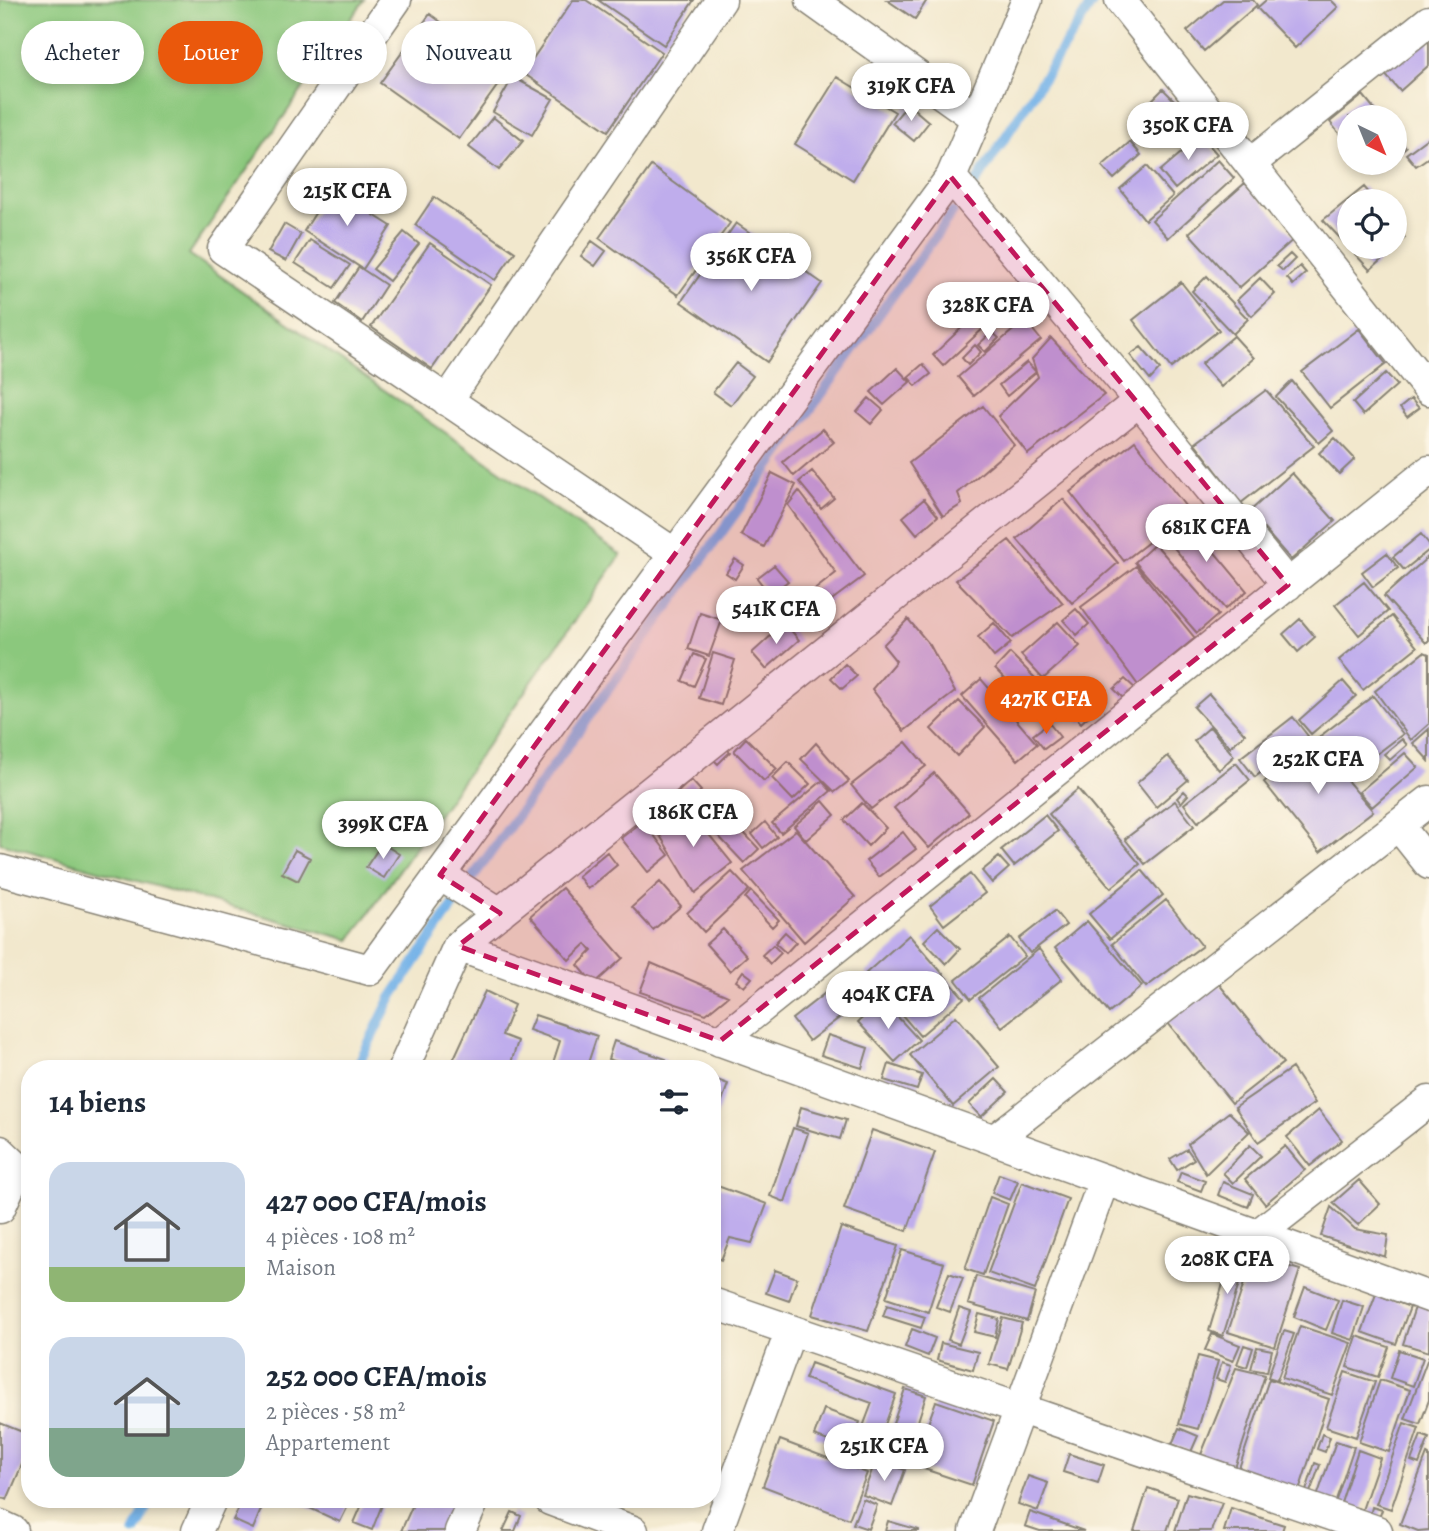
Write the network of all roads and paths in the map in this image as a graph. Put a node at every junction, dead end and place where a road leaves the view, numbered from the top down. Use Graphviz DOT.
graph roads {
  1 [pos="396,0"];
  2 [pos="721,0"];
  3 [pos="811,0"];
  4 [pos="1027,0"];
  5 [pos="1120,0"];
  6 [pos="1429,21"];
  7 [pos="976,118"];
  8 [pos="1250,164"];
  9 [pos="951,177"];
  10 [pos="1429,390"];
  11 [pos="447,401"];
  12 [pos="1139,401"];
  13 [pos="1429,471"];
  14 [pos="675,554"];
  15 [pos="1288,585"];
  16 [pos="1429,801"];
  17 [pos="1398,825"];
  18 [pos="1429,864"];
  19 [pos="0,870"];
  20 [pos="440,875"];
  21 [pos="500,913"];
  22 [pos="458,946"];
  23 [pos="720,1041"];
  24 [pos="407,1060"];
  25 [pos="1429,1101"];
  26 [pos="994,1140"];
  27 [pos="0,1151"];
  28 [pos="1104,1180"];
  29 [pos="0,1208"];
  30 [pos="1257,1235"];
  31 [pos="1429,1297"];
  32 [pos="721,1306"];
  33 [pos="791,1330"];
  34 [pos="1020,1409"];
  35 [pos="207,1508"];
  36 [pos="470,1508"];
  37 [pos="571,1508"];
  38 [pos="0,1525"];
  39 [pos="13,1531"];
  40 [pos="197,1531"];
  41 [pos="460,1531"];
  42 [pos="633,1531"];
  43 [pos="717,1531"];
  44 [pos="975,1531"];
  45 [pos="1377,1531"];
  1 -- 11 [label="street"];
  2 -- 11 [label="street"];
  3 -- 7 [label="street"];
  4 -- 7 [label="street"];
  5 -- 8 [label="street"];
  6 -- 8 [label="street"];
  7 -- 9 [label="street"];
  8 -- 10 [label="street"];
  9 -- 12 [label="street"];
  9 -- 14 [label="street"];
  11 -- 14 [label="street"];
  12 -- 15 [label="street"];
  12 -- 21 [label="street"];
  13 -- 15 [label="street"];
  14 -- 20 [label="street"];
  15 -- 23 [label="street"];
  16 -- 17 [label="street"];
  17 -- 18 [label="street"];
  17 -- 26 [label="street"];
  19 -- 20 [label="street"];
  20 -- 21 [label="street"];
  21 -- 22 [label="street"];
  22 -- 23 [label="street"];
  22 -- 24 [label="street"];
  23 -- 26 [label="street"];
  25 -- 30 [label="street"];
  26 -- 28 [label="street"];
  27 -- 29 [label="street"];
  28 -- 30 [label="street"];
  28 -- 34 [label="street"];
  30 -- 31 [label="street"];
  32 -- 33 [label="street"];
  33 -- 34 [label="street"];
  33 -- 43 [label="street"];
  34 -- 44 [label="street"];
  34 -- 45 [label="street"];
  35 -- 40 [label="street"];
  36 -- 41 [label="street"];
  37 -- 42 [label="street"];
  38 -- 39 [label="street"];
}
